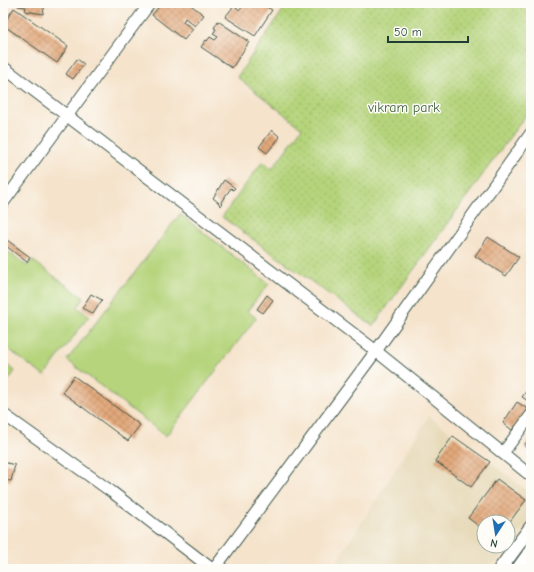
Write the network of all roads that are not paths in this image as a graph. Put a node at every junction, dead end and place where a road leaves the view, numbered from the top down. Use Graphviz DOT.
graph roads {
  1 [pos="150,3"];
  2 [pos="3,67"];
  3 [pos="68,116"];
  4 [pos="531,133"];
  5 [pos="3,203"];
  6 [pos="376,351"];
  7 [pos="3,414"];
  8 [pos="531,415"];
  9 [pos="503,453"];
  10 [pos="531,476"];
  11 [pos="531,527"];
  12 [pos="531,552"];
  13 [pos="213,569"];
  14 [pos="500,569"];
  15 [pos="518,569"];
  1 -- 3 [label="street"];
  2 -- 3 [label="street"];
  3 -- 5 [label="street"];
  3 -- 6 [label="street"];
  4 -- 6 [label="street"];
  6 -- 9 [label="street"];
  6 -- 13 [label="street"];
  7 -- 13 [label="street"];
  8 -- 9 [label="street"];
  9 -- 10 [label="street"];
  11 -- 14 [label="street"];
  12 -- 15 [label="street"];
}
